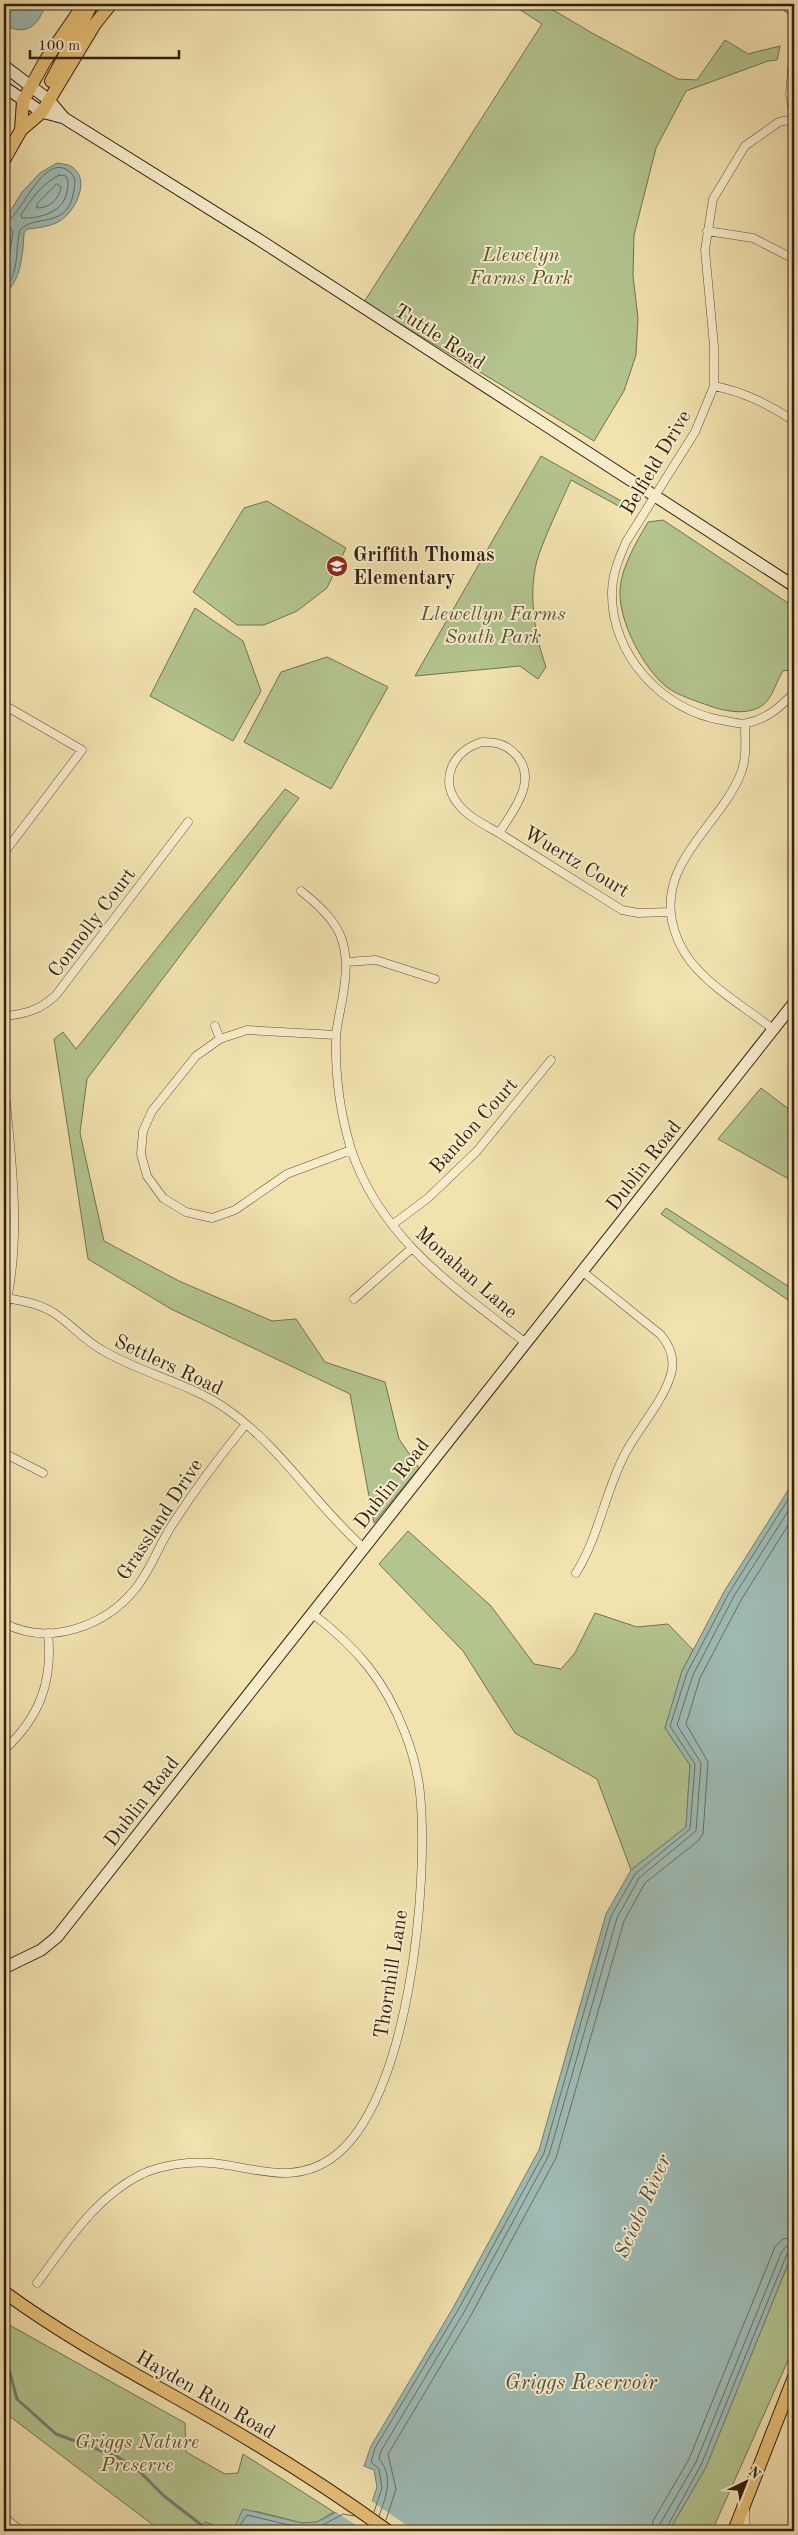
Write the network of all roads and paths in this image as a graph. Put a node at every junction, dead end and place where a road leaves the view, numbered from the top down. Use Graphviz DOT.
graph roads {
  1 [pos="84,4"];
  2 [pos="92,4"];
  3 [pos="111,4"];
  4 [pos="786,4"];
  5 [pos="794,11"];
  6 [pos="794,46"];
  7 [pos="4,66"];
  8 [pos="32,86"];
  9 [pos="4,87"];
  10 [pos="47,98"];
  11 [pos="23,101"];
  12 [pos="42,112"];
  13 [pos="64,118"];
  14 [pos="794,119"];
  15 [pos="22,130"];
  16 [pos="4,160"];
  17 [pos="707,231"];
  18 [pos="794,259"];
  19 [pos="714,386"];
  20 [pos="794,421"];
  21 [pos="654,496"];
  22 [pos="794,586"];
  23 [pos="794,693"];
  24 [pos="4,705"];
  25 [pos="745,724"];
  26 [pos="188,822"];
  27 [pos="499,833"];
  28 [pos="4,853"];
  29 [pos="301,891"];
  30 [pos="670,912"];
  31 [pos="347,962"];
  32 [pos="434,979"];
  33 [pos="794,1002"];
  34 [pos="4,1016"];
  35 [pos="215,1026"];
  36 [pos="773,1030"];
  37 [pos="336,1035"];
  38 [pos="220,1038"];
  39 [pos="551,1060"];
  40 [pos="4,1082"];
  41 [pos="351,1150"];
  42 [pos="392,1225"];
  43 [pos="411,1249"];
  44 [pos="583,1272"];
  45 [pos="7,1298"];
  46 [pos="354,1299"];
  47 [pos="4,1312"];
  48 [pos="526,1343"];
  49 [pos="246,1424"];
  50 [pos="4,1453"];
  51 [pos="43,1473"];
  52 [pos="364,1548"];
  53 [pos="576,1573"];
  54 [pos="313,1614"];
  55 [pos="4,1623"];
  56 [pos="48,1633"];
  57 [pos="4,1750"];
  58 [pos="4,1968"];
  59 [pos="37,2283"];
  60 [pos="4,2292"];
  61 [pos="794,2377"];
  62 [pos="744,2504"];
  63 [pos="4,2518"];
  64 [pos="21,2531"];
  65 [pos="388,2531"];
  66 [pos="734,2531"];
  67 [pos="746,2531"];
  1 -- 8 [label="main road"];
  2 -- 10 [label="main road"];
  3 -- 10 [label="main road"];
  4 -- 5 [label="street"];
  6 -- 14 [label="street"];
  7 -- 8 [label="main road"];
  8 -- 10 [label="main road"];
  8 -- 11 [label="main road"];
  9 -- 11 [label="main road"];
  10 -- 12 [label="main road"];
  10 -- 13 [label="main road"];
  11 -- 12 [label="main road"];
  11 -- 15 [label="main road"];
  12 -- 13 [label="main road"];
  12 -- 15 [label="main road"];
  13 -- 21 [label="main road, Tuttle Road"];
  14 -- 17 [label="street, Belfield Drive"];
  15 -- 16 [label="main road"];
  17 -- 18 [label="street"];
  17 -- 19 [label="street, Belfield Drive"];
  19 -- 20 [label="street"];
  19 -- 21 [label="street, Belfield Drive"];
  21 -- 22 [label="main road, Tuttle Road"];
  21 -- 25 [label="street, Belfield Drive"];
  23 -- 25 [label="street"];
  24 -- 28 [label="street"];
  25 -- 30 [label="street"];
  26 -- 34 [label="street, Connolly Court"];
  27 -- 27 [label="street, Wuertz Court"];
  27 -- 30 [label="street, Wuertz Court"];
  29 -- 31 [label="street, Monahan Lane"];
  30 -- 36 [label="street"];
  31 -- 32 [label="street"];
  31 -- 37 [label="street, Monahan Lane"];
  33 -- 36 [label="main road, Dublin Road"];
  35 -- 38 [label="street"];
  36 -- 44 [label="main road, Dublin Road"];
  37 -- 38 [label="street"];
  37 -- 41 [label="street, Monahan Lane"];
  38 -- 41 [label="street"];
  39 -- 42 [label="street, Bandon Court"];
  40 -- 45 [label="street"];
  41 -- 42 [label="street, Monahan Lane"];
  42 -- 43 [label="street, Monahan Lane"];
  43 -- 46 [label="street"];
  43 -- 48 [label="street, Monahan Lane"];
  44 -- 48 [label="main road, Dublin Road"];
  44 -- 53 [label="street"];
  45 -- 47 [label="street"];
  45 -- 49 [label="street, Settlers Road"];
  48 -- 52 [label="main road, Dublin Road"];
  49 -- 52 [label="street, Settlers Road"];
  49 -- 56 [label="street, Grassland Drive"];
  50 -- 51 [label="street"];
  52 -- 54 [label="main road, Dublin Road"];
  54 -- 58 [label="main road, Dublin Road"];
  54 -- 59 [label="street, Thornhill Lane"];
  55 -- 56 [label="street, Grassland Drive"];
  56 -- 57 [label="street"];
  60 -- 65 [label="main road, Hayden Run Road"];
  61 -- 62 [label="main road"];
  62 -- 66 [label="main road"];
  62 -- 67 [label="street"];
  63 -- 64 [label="street"];
}
